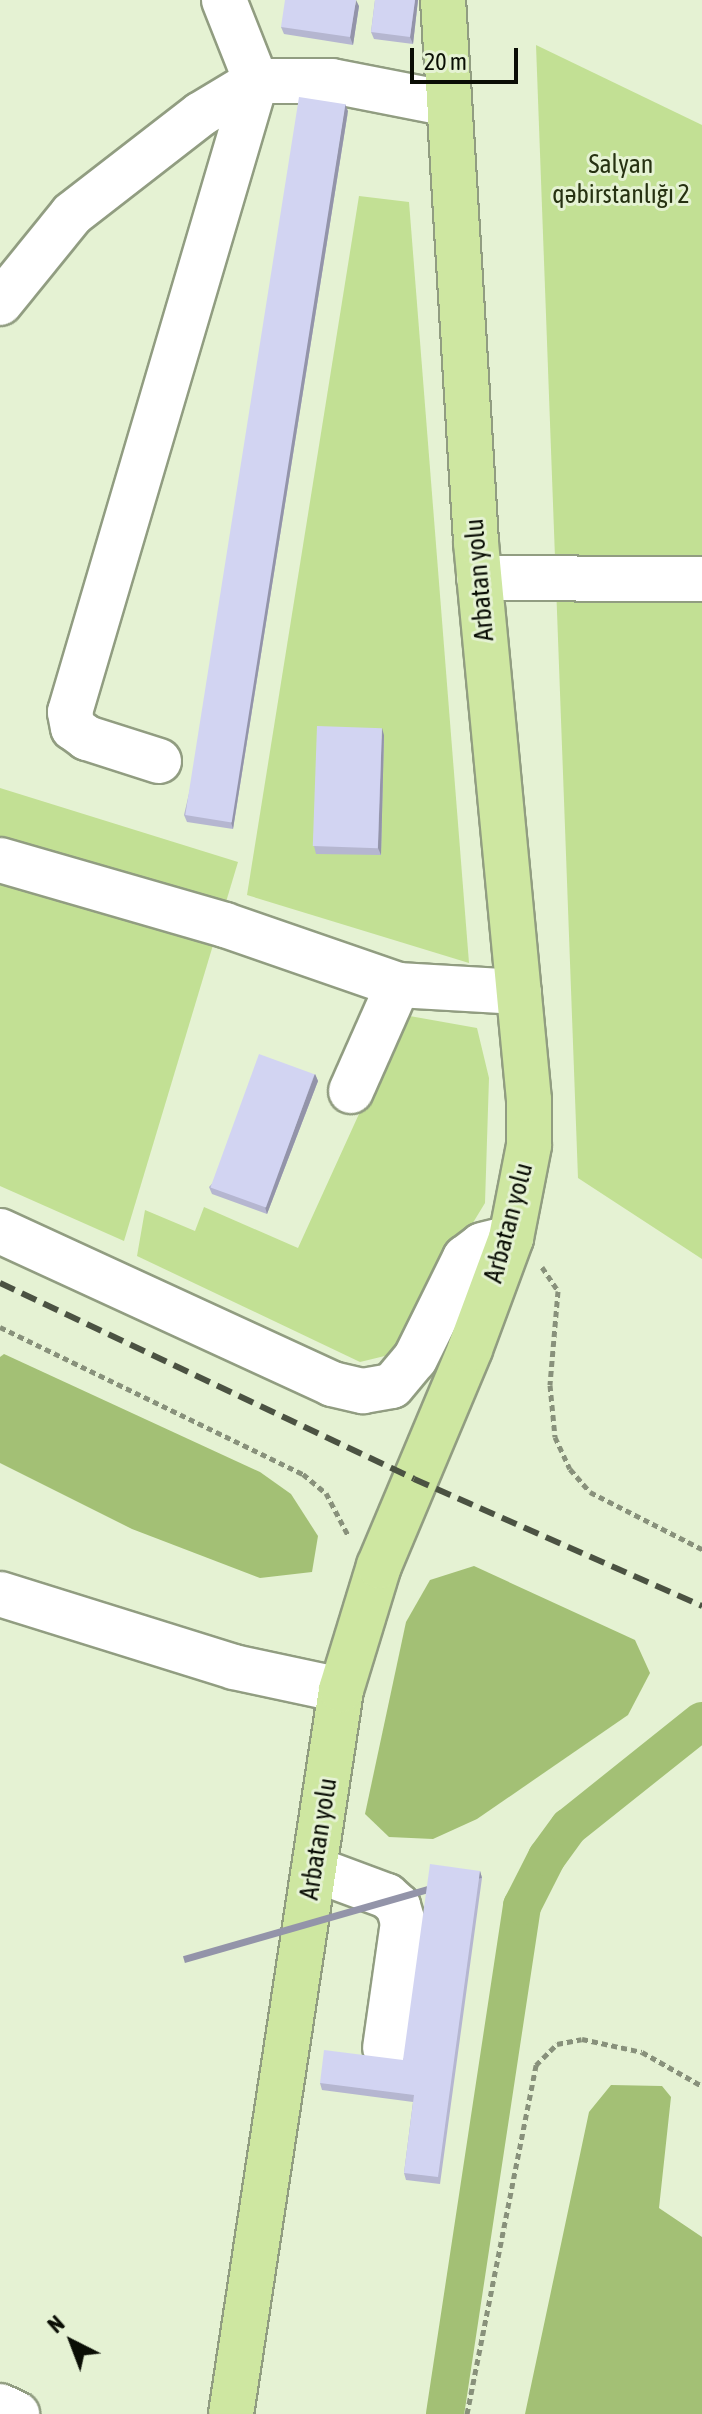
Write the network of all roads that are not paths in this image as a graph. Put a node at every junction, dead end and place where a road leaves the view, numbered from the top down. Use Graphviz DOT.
graph roads {
  1 [pos="224,0"];
  2 [pos="443,0"];
  3 [pos="256,81"];
  4 [pos="449,104"];
  5 [pos="0,303"];
  6 [pos="479,578"];
  7 [pos="702,579"];
  8 [pos="159,761"];
  9 [pos="0,860"];
  10 [pos="398,985"];
  11 [pos="519,992"];
  12 [pos="351,1091"];
  13 [pos="0,1231"];
  14 [pos="511,1238"];
  15 [pos="0,1594"];
  16 [pos="341,1690"];
  17 [pos="314,1869"];
  18 [pos="385,2048"];
  19 [pos="0,2406"];
  20 [pos="17,2414"];
  21 [pos="231,2414"];
  1 -- 3 [label="street"];
  2 -- 4 [label="main road, Arbatan yolu"];
  3 -- 4 [label="street"];
  3 -- 5 [label="street"];
  3 -- 8 [label="street"];
  4 -- 6 [label="main road, Arbatan yolu"];
  6 -- 7 [label="street"];
  6 -- 11 [label="main road, Arbatan yolu"];
  9 -- 10 [label="street"];
  10 -- 11 [label="street"];
  10 -- 12 [label="street"];
  11 -- 14 [label="main road, Arbatan yolu"];
  13 -- 14 [label="street"];
  14 -- 16 [label="main road, Arbatan yolu"];
  15 -- 16 [label="street"];
  16 -- 17 [label="main road, Arbatan yolu"];
  17 -- 18 [label="street"];
  17 -- 21 [label="main road, Arbatan yolu"];
  19 -- 20 [label="street"];
}
